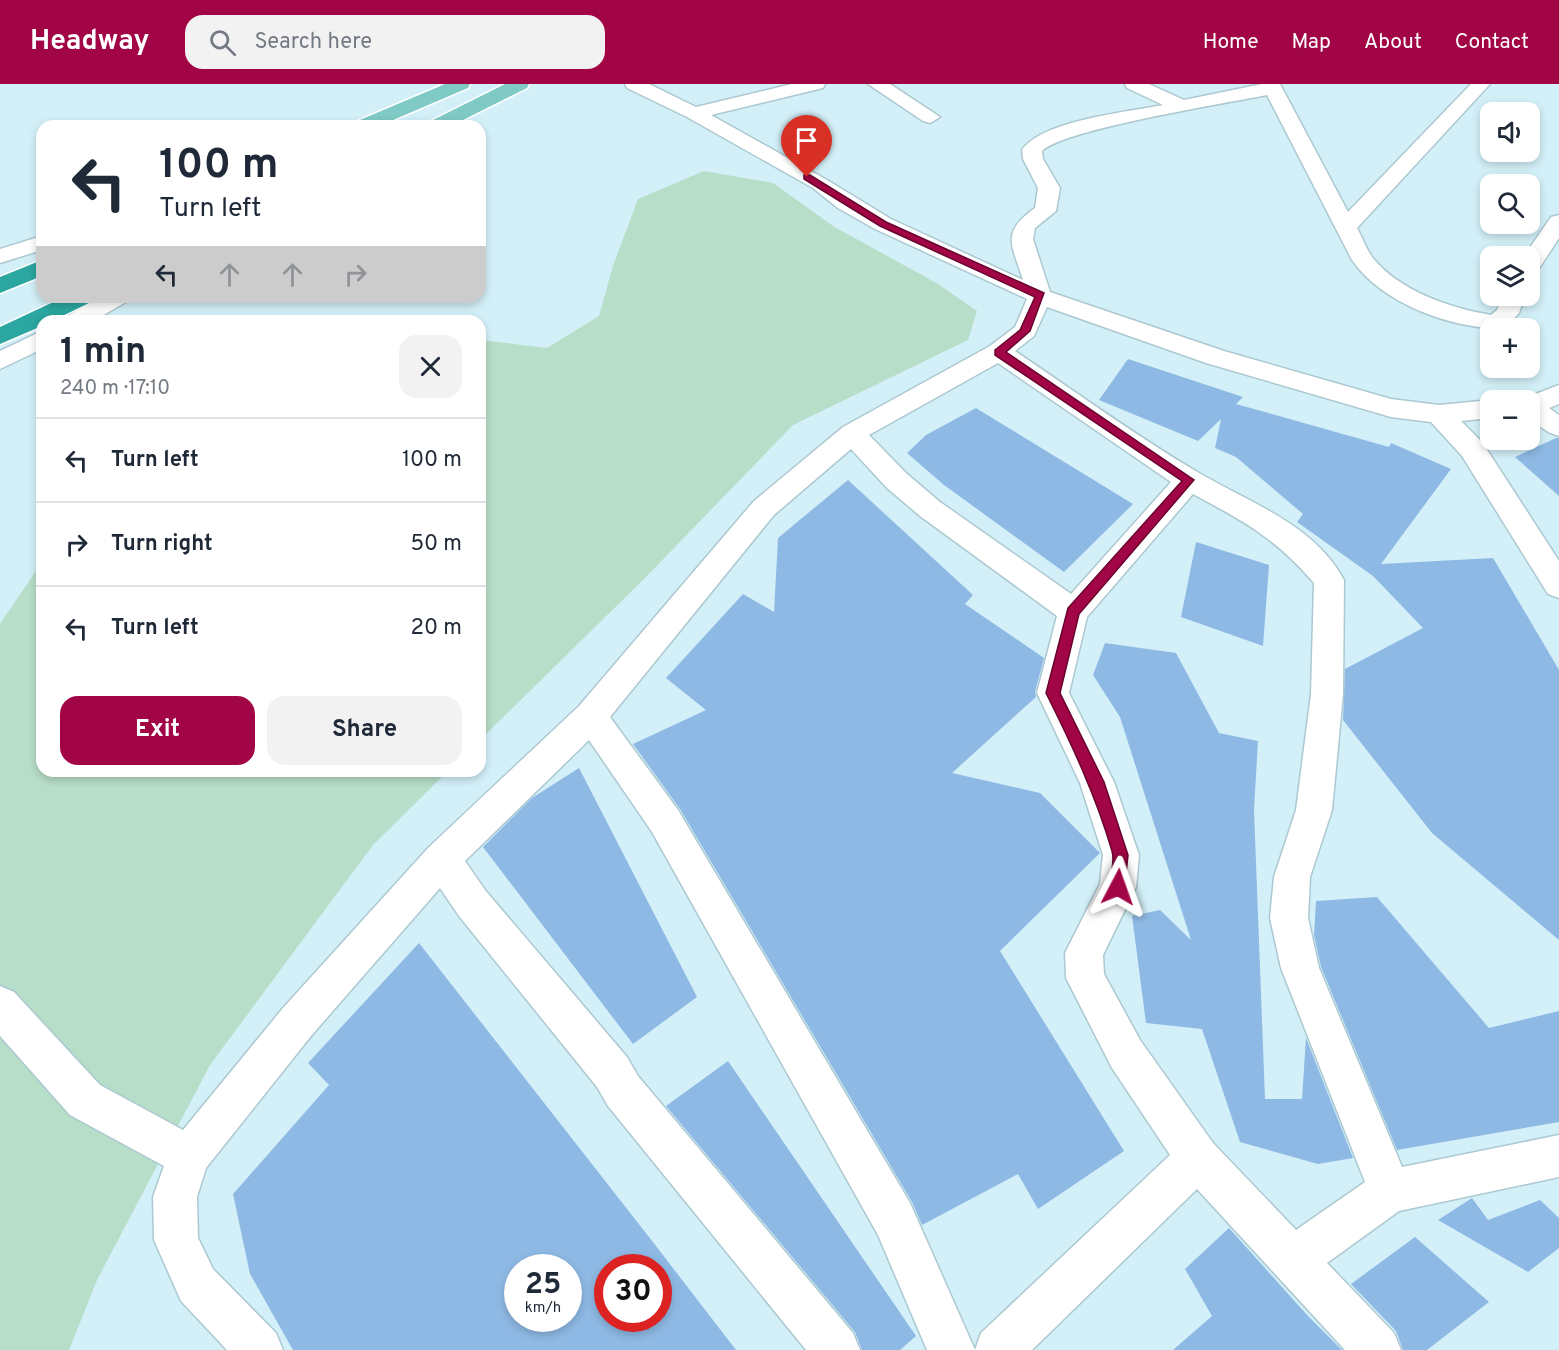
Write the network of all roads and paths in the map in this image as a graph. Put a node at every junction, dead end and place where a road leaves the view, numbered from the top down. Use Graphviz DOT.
graph roads {
  1 [pos="461,84"];
  2 [pos="520,84"];
  3 [pos="634,84"];
  4 [pos="816,84"];
  5 [pos="877,84"];
  6 [pos="1134,84"];
  7 [pos="1482,84"];
  8 [pos="1272,86"];
  9 [pos="1183,107"];
  10 [pos="694,113"];
  11 [pos="930,117"];
  12 [pos="376,120"];
  13 [pos="448,120"];
  14 [pos="1559,222"];
  15 [pos="1346,227"];
  16 [pos="36,245"];
  17 [pos="1540,251"];
  18 [pos="0,256"];
  19 [pos="36,270"];
  20 [pos="0,286"];
  21 [pos="1040,296"];
  22 [pos="70,303"];
  23 [pos="107,303"];
  24 [pos="1510,306"];
  25 [pos="45,315"];
  26 [pos="86,315"];
  27 [pos="36,319"];
  28 [pos="0,336"];
  29 [pos="36,342"];
  30 [pos="999,352"];
  31 [pos="0,361"];
  32 [pos="1559,394"];
  33 [pos="1540,403"];
  34 [pos="1480,411"];
  35 [pos="1439,414"];
  36 [pos="1540,414"];
  37 [pos="1559,427"];
  38 [pos="852,433"];
  39 [pos="1189,480"];
  40 [pos="1559,586"];
  41 [pos="1073,612"];
  42 [pos="591,716"];
  43 [pos="442,859"];
  44 [pos="0,1006"];
  45 [pos="189,1156"];
  46 [pos="1559,1156"];
  47 [pos="1198,1158"];
  48 [pos="1390,1191"];
  49 [pos="1292,1260"];
  50 [pos="259,1350"];
  51 [pos="836,1350"];
  52 [pos="951,1350"];
  53 [pos="999,1350"];
  54 [pos="1377,1350"];
  1 -- 12 [label="main road"];
  2 -- 13 [label="main road"];
  3 -- 10 [label="street"];
  4 -- 10 [label="street"];
  5 -- 11 [label="street"];
  6 -- 9 [label="street"];
  7 -- 15 [label="street"];
  8 -- 9 [label="street"];
  8 -- 15 [label="street"];
  9 -- 21 [label="street"];
  10 -- 21 [label="street"];
  14 -- 17 [label="street"];
  15 -- 24 [label="street"];
  16 -- 18 [label="street"];
  19 -- 20 [label="highway"];
  21 -- 30 [label="street"];
  21 -- 35 [label="street"];
  22 -- 25 [label="highway"];
  23 -- 26 [label="street"];
  27 -- 28 [label="highway"];
  29 -- 31 [label="street"];
  30 -- 38 [label="street"];
  30 -- 39 [label="street"];
  32 -- 33 [label="street"];
  34 -- 35 [label="street"];
  35 -- 40 [label="street"];
  36 -- 37 [label="street"];
  38 -- 41 [label="street"];
  38 -- 42 [label="street"];
  39 -- 41 [label="street"];
  39 -- 48 [label="street"];
  41 -- 47 [label="street"];
  42 -- 43 [label="street"];
  42 -- 52 [label="street"];
  43 -- 45 [label="street"];
  43 -- 51 [label="street"];
  44 -- 45 [label="street"];
  45 -- 50 [label="street"];
  46 -- 48 [label="street"];
  47 -- 49 [label="street"];
  47 -- 53 [label="street"];
  48 -- 49 [label="street"];
  49 -- 54 [label="street"];
}
